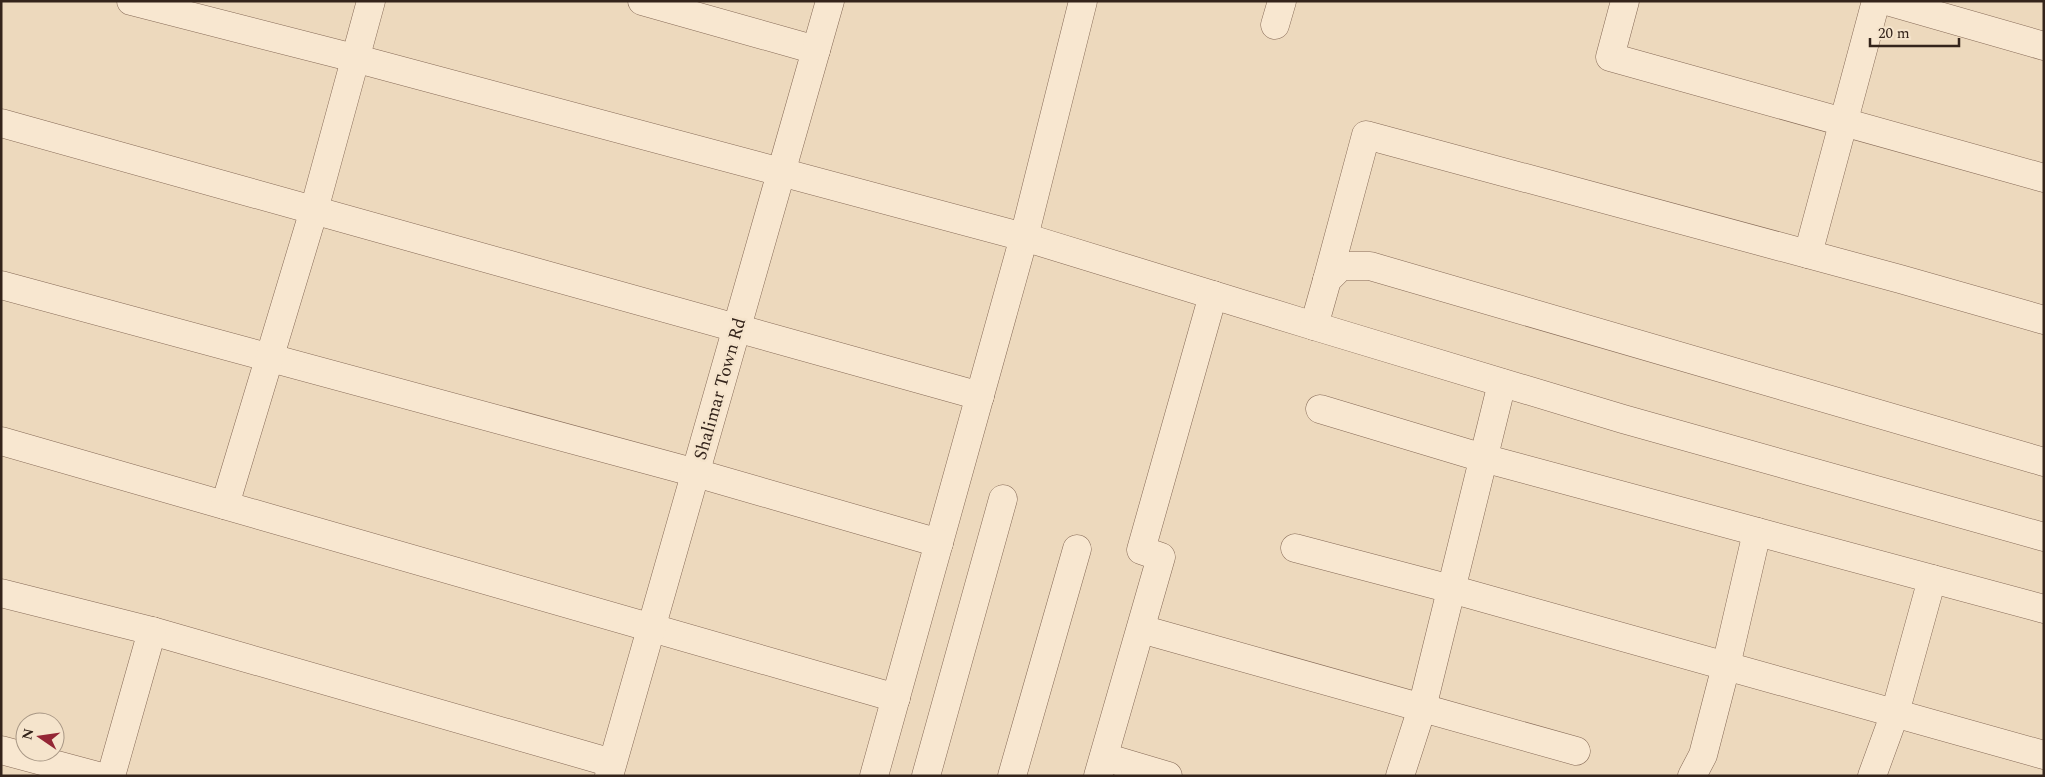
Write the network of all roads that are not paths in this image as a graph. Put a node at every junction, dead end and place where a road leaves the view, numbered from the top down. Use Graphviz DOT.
graph roads {
  1 [pos="132,1"];
  2 [pos="371,1"];
  3 [pos="642,1"];
  4 [pos="830,1"];
  5 [pos="1083,1"];
  6 [pos="1625,1"];
  7 [pos="1876,1"];
  8 [pos="1887,1"];
  9 [pos="2044,46"];
  10 [pos="816,50"];
  11 [pos="354,58"];
  12 [pos="1844,122"];
  13 [pos="1,124"];
  14 [pos="781,173"];
  15 [pos="2044,178"];
  16 [pos="314,210"];
  17 [pos="1024,237"];
  18 [pos="1808,254"];
  19 [pos="1327,280"];
  20 [pos="1,285"];
  21 [pos="1213,295"];
  22 [pos="2044,320"];
  23 [pos="1314,326"];
  24 [pos="737,328"];
  25 [pos="268,357"];
  26 [pos="1502,382"];
  27 [pos="980,396"];
  28 [pos="1320,409"];
  29 [pos="1,441"];
  30 [pos="1483,458"];
  31 [pos="2044,462"];
  32 [pos="696,473"];
  33 [pos="1003,499"];
  34 [pos="225,505"];
  35 [pos="1757,532"];
  36 [pos="2044,538"];
  37 [pos="939,543"];
  38 [pos="1295,548"];
  39 [pos="1077,549"];
  40 [pos="1932,579"];
  41 [pos="1451,589"];
  42 [pos="1,593"];
  43 [pos="2044,609"];
  44 [pos="652,628"];
  45 [pos="1140,629"];
  46 [pos="152,631"];
  47 [pos="1726,666"];
  48 [pos="896,698"];
  49 [pos="1422,708"];
  50 [pos="1895,713"];
  51 [pos="1,750"];
  52 [pos="1576,751"];
  53 [pos="2044,755"];
  54 [pos="1101,767"];
  55 [pos="610,770"];
  56 [pos="98,776"];
  57 [pos="110,776"];
  58 [pos="874,776"];
  59 [pos="926,776"];
  60 [pos="1012,776"];
  61 [pos="1168,776"];
  62 [pos="1400,776"];
  63 [pos="1692,776"];
  64 [pos="1872,776"];
  1 -- 11 [label="street"];
  2 -- 11 [label="street"];
  3 -- 10 [label="street"];
  4 -- 10 [label="street, Shalimar Town Rd"];
  5 -- 17 [label="street"];
  6 -- 12 [label="street"];
  7 -- 12 [label="street"];
  8 -- 9 [label="street"];
  10 -- 14 [label="street, Shalimar Town Rd"];
  11 -- 14 [label="street"];
  11 -- 16 [label="street"];
  12 -- 15 [label="street"];
  12 -- 18 [label="street"];
  13 -- 16 [label="street"];
  14 -- 17 [label="street"];
  14 -- 24 [label="street, Shalimar Town Rd"];
  16 -- 24 [label="street"];
  16 -- 25 [label="street"];
  17 -- 21 [label="street"];
  17 -- 27 [label="street"];
  18 -- 19 [label="street"];
  18 -- 22 [label="street"];
  19 -- 23 [label="street"];
  19 -- 31 [label="street"];
  20 -- 25 [label="street"];
  21 -- 23 [label="street"];
  21 -- 45 [label="street"];
  23 -- 26 [label="street"];
  24 -- 27 [label="street"];
  24 -- 32 [label="street, Shalimar Town Rd"];
  25 -- 32 [label="street"];
  25 -- 34 [label="street"];
  26 -- 30 [label="street"];
  26 -- 36 [label="street"];
  27 -- 37 [label="street"];
  28 -- 30 [label="street"];
  29 -- 34 [label="street"];
  30 -- 35 [label="street"];
  30 -- 41 [label="street"];
  32 -- 37 [label="street"];
  32 -- 44 [label="street, Shalimar Town Rd"];
  33 -- 59 [label="street"];
  34 -- 44 [label="street"];
  35 -- 40 [label="street"];
  35 -- 47 [label="street"];
  37 -- 48 [label="street"];
  38 -- 41 [label="street"];
  39 -- 60 [label="street"];
  40 -- 43 [label="street"];
  40 -- 50 [label="street"];
  41 -- 47 [label="street"];
  41 -- 49 [label="street"];
  42 -- 46 [label="street"];
  44 -- 48 [label="street"];
  44 -- 55 [label="street, Shalimar Town Rd"];
  45 -- 49 [label="street"];
  45 -- 54 [label="street"];
  46 -- 55 [label="street"];
  46 -- 57 [label="street"];
  47 -- 50 [label="street"];
  47 -- 63 [label="street"];
  48 -- 58 [label="street"];
  49 -- 52 [label="street"];
  49 -- 62 [label="street"];
  50 -- 53 [label="street"];
  50 -- 64 [label="street"];
  51 -- 56 [label="street"];
  54 -- 61 [label="street"];
}
